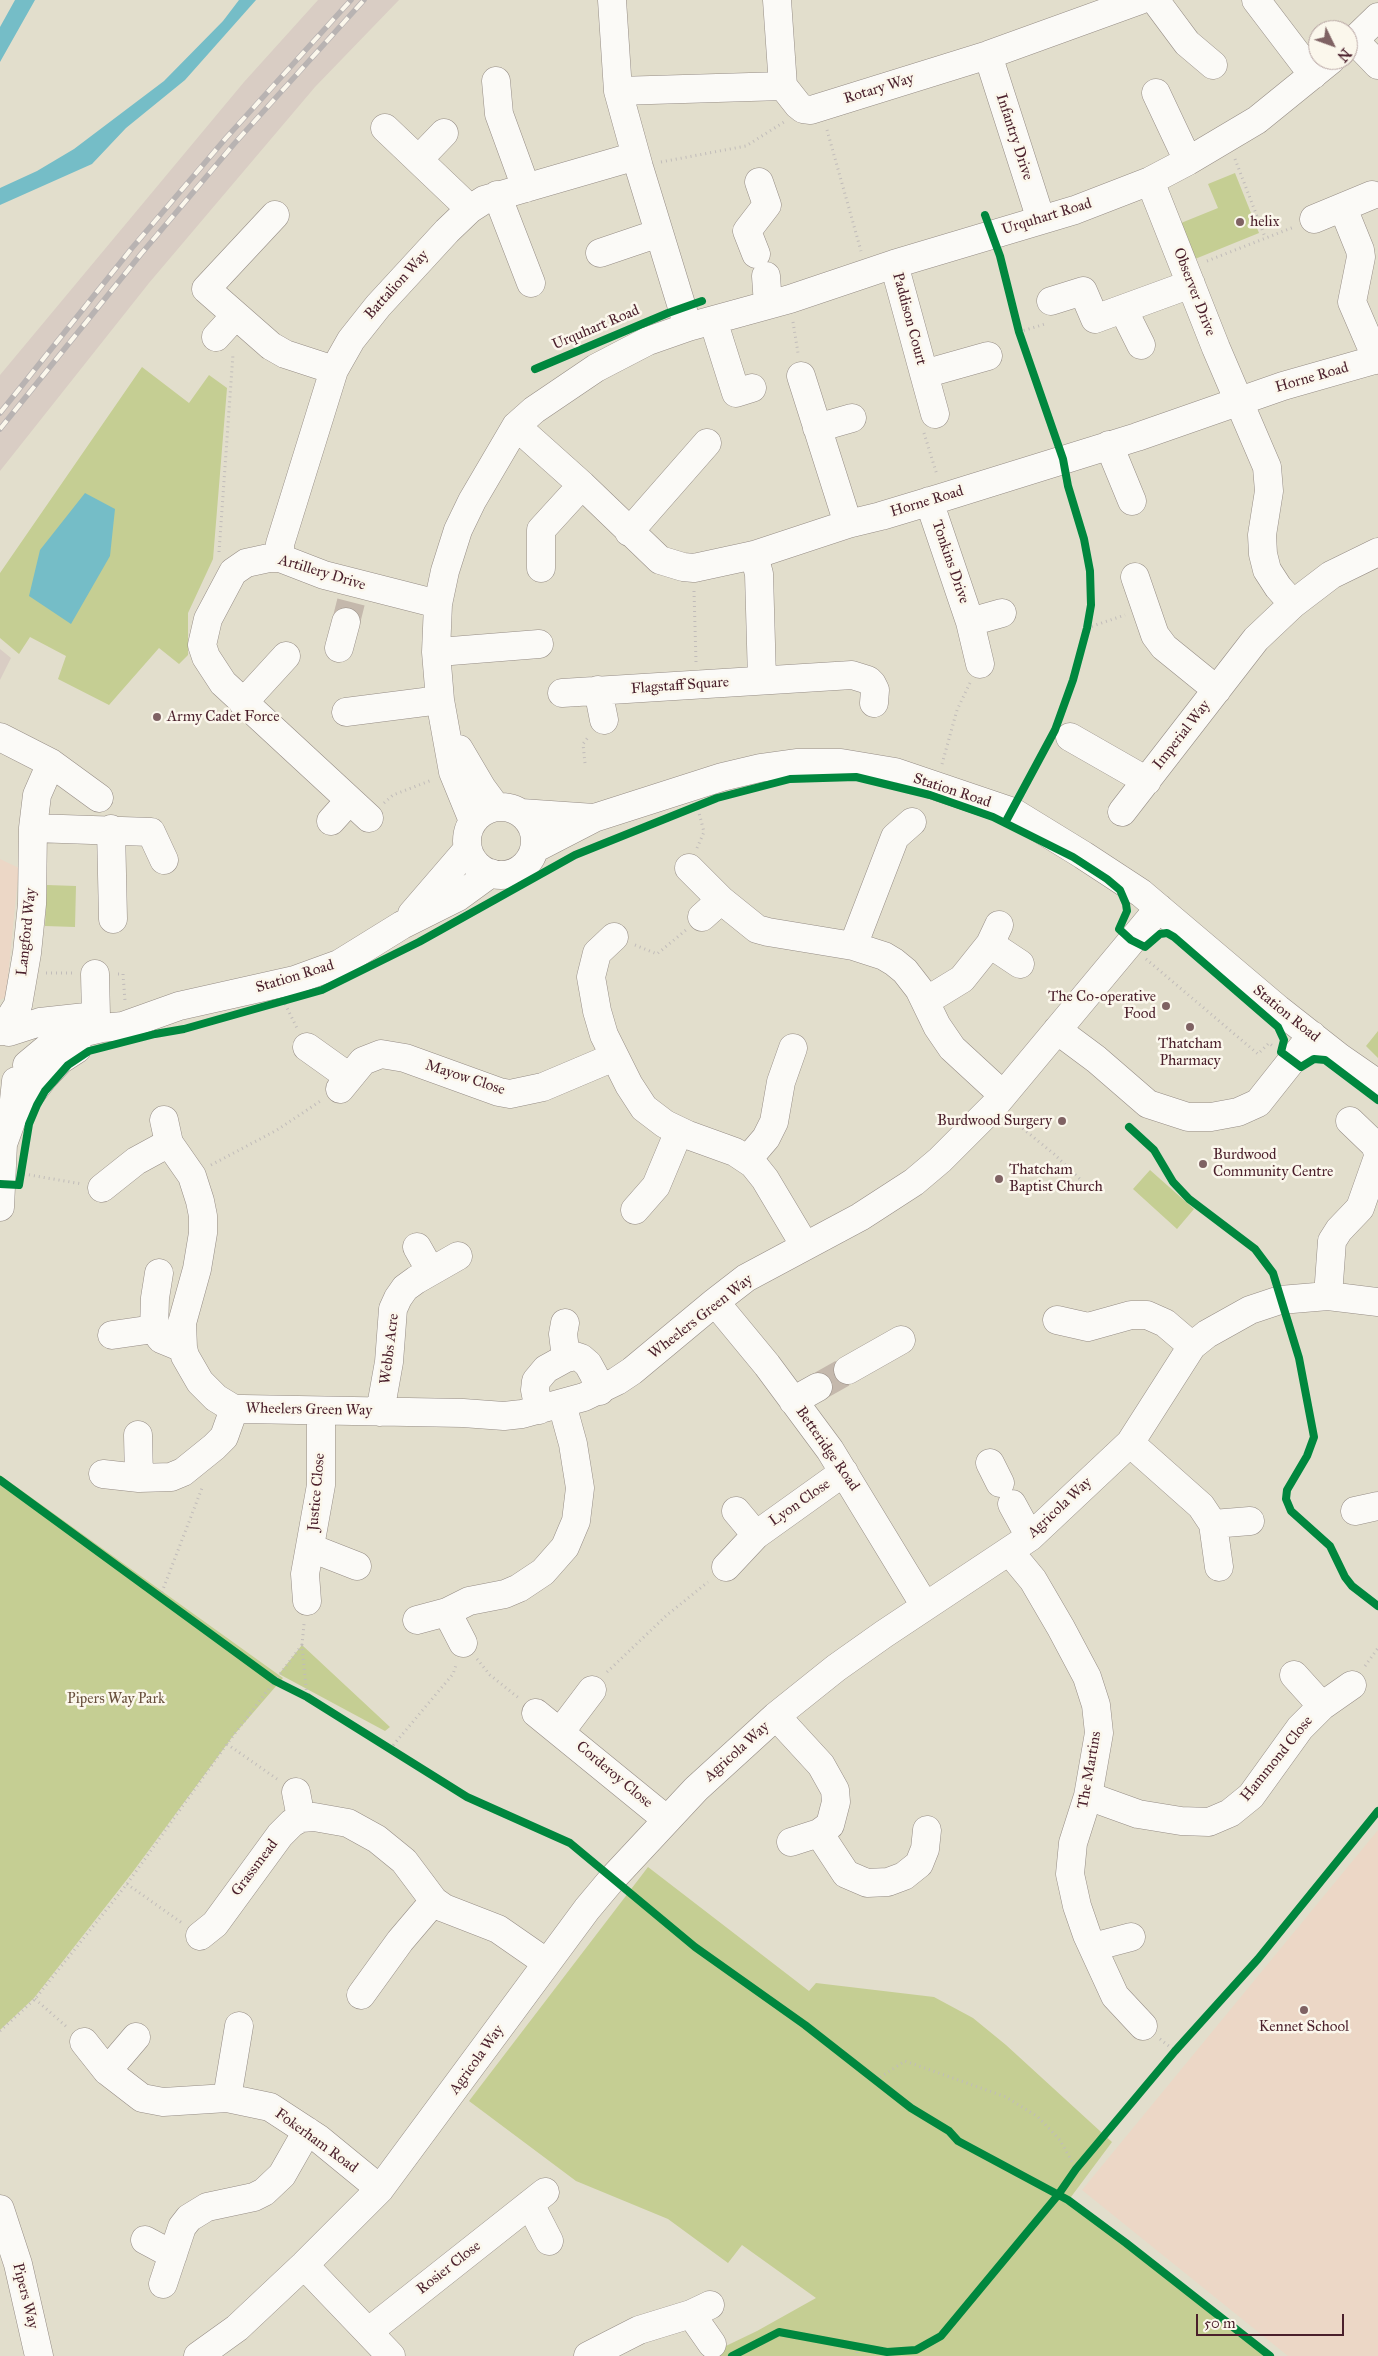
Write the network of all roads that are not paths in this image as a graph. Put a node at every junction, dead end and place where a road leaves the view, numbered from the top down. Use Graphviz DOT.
graph roads {
  1 [pos="612,0"];
  2 [pos="620,0"];
  3 [pos="778,0"];
  4 [pos="1140,0"];
  5 [pos="1155,0"];
  6 [pos="1256,0"];
  7 [pos="1378,17"];
  8 [pos="1358,36"];
  9 [pos="1358,48"];
  10 [pos="1308,53"];
  11 [pos="988,55"];
  12 [pos="1378,64"];
  13 [pos="1213,65"];
  14 [pos="1318,70"];
  15 [pos="496,81"];
  16 [pos="783,86"];
  17 [pos="618,91"];
  18 [pos="1156,93"];
  19 [pos="385,128"];
  20 [pos="444,133"];
  21 [pos="419,160"];
  22 [pos="637,161"];
  23 [pos="1188,162"];
  24 [pos="1150,180"];
  25 [pos="759,182"];
  26 [pos="526,188"];
  27 [pos="1372,195"];
  28 [pos="497,196"];
  29 [pos="1343,208"];
  30 [pos="470,209"];
  31 [pos="275,215"];
  32 [pos="1314,219"];
  33 [pos="1040,220"];
  34 [pos="659,233"];
  35 [pos="600,253"];
  36 [pos="894,264"];
  37 [pos="1188,277"];
  38 [pos="530,283"];
  39 [pos="1051,301"];
  40 [pos="768,305"];
  41 [pos="1123,309"];
  42 [pos="235,316"];
  43 [pos="701,323"];
  44 [pos="216,337"];
  45 [pos="1141,345"];
  46 [pos="988,356"];
  47 [pos="1377,359"];
  48 [pos="334,370"];
  49 [pos="924,374"];
  50 [pos="801,376"];
  51 [pos="752,388"];
  52 [pos="1240,402"];
  53 [pos="935,414"];
  54 [pos="852,418"];
  55 [pos="516,426"];
  56 [pos="817,428"];
  57 [pos="707,443"];
  58 [pos="1109,445"];
  59 [pos="582,485"];
  60 [pos="936,499"];
  61 [pos="1132,501"];
  62 [pos="848,524"];
  63 [pos="629,532"];
  64 [pos="1378,552"];
  65 [pos="754,555"];
  66 [pos="280,558"];
  67 [pos="541,568"];
  68 [pos="1135,577"];
  69 [pos="438,604"];
  70 [pos="1293,604"];
  71 [pos="1002,613"];
  72 [pos="970,622"];
  73 [pos="539,644"];
  74 [pos="451,651"];
  75 [pos="286,656"];
  76 [pos="980,664"];
  77 [pos="762,679"];
  78 [pos="598,690"];
  79 [pos="1217,690"];
  80 [pos="562,694"];
  81 [pos="440,700"];
  82 [pos="243,703"];
  83 [pos="874,703"];
  84 [pos="346,712"];
  85 [pos="604,720"];
  86 [pos="446,729"];
  87 [pos="0,737"];
  88 [pos="1070,737"];
  89 [pos="48,770"];
  90 [pos="1147,781"];
  91 [pos="99,798"];
  92 [pos="508,810"];
  93 [pos="1122,812"];
  94 [pos="594,818"];
  95 [pos="331,821"];
  96 [pos="473,821"];
  97 [pos="33,828"];
  98 [pos="111,829"];
  99 [pos="896,829"];
  100 [pos="468,849"];
  101 [pos="534,849"];
  102 [pos="164,860"];
  103 [pos="689,868"];
  104 [pos="491,873"];
  105 [pos="1160,908"];
  106 [pos="113,919"];
  107 [pos="402,925"];
  108 [pos="614,936"];
  109 [pos="853,946"];
  110 [pos="1020,964"];
  111 [pos="95,974"];
  112 [pos="926,1001"];
  113 [pos="179,1006"];
  114 [pos="96,1016"];
  115 [pos="123,1026"];
  116 [pos="1058,1030"];
  117 [pos="4,1032"];
  118 [pos="1312,1035"];
  119 [pos="306,1048"];
  120 [pos="793,1048"];
  121 [pos="614,1056"];
  122 [pos="14,1077"];
  123 [pos="1378,1084"];
  124 [pos="999,1101"];
  125 [pos="1350,1121"];
  126 [pos="679,1130"];
  127 [pos="5,1132"];
  128 [pos="1378,1155"];
  129 [pos="748,1160"];
  130 [pos="102,1188"];
  131 [pos="0,1207"];
  132 [pos="635,1210"];
  133 [pos="805,1246"];
  134 [pos="417,1247"];
  135 [pos="458,1256"];
  136 [pos="430,1270"];
  137 [pos="1328,1296"];
  138 [pos="715,1302"];
  139 [pos="1378,1302"];
  140 [pos="187,1304"];
  141 [pos="1057,1320"];
  142 [pos="565,1322"];
  143 [pos="154,1329"];
  144 [pos="112,1335"];
  145 [pos="901,1340"];
  146 [pos="1192,1346"];
  147 [pos="183,1348"];
  148 [pos="566,1358"];
  149 [pos="848,1370"];
  150 [pos="818,1387"];
  151 [pos="600,1391"];
  152 [pos="794,1402"];
  153 [pos="551,1407"];
  154 [pos="234,1408"];
  155 [pos="321,1410"];
  156 [pos="380,1412"];
  157 [pos="138,1435"];
  158 [pos="1130,1443"];
  159 [pos="844,1472"];
  160 [pos="103,1474"];
  161 [pos="139,1478"];
  162 [pos="1001,1483"];
  163 [pos="736,1511"];
  164 [pos="1250,1521"];
  165 [pos="1213,1524"];
  166 [pos="756,1535"];
  167 [pos="1019,1544"];
  168 [pos="300,1562"];
  169 [pos="357,1566"];
  170 [pos="1219,1567"];
  171 [pos="726,1568"];
  172 [pos="307,1601"];
  173 [pos="925,1606"];
  174 [pos="447,1612"];
  175 [pos="417,1620"];
  176 [pos="463,1643"];
  177 [pos="1294,1675"];
  178 [pos="1352,1685"];
  179 [pos="592,1690"];
  180 [pos="1322,1706"];
  181 [pos="536,1713"];
  182 [pos="776,1716"];
  183 [pos="561,1731"];
  184 [pos="1088,1796"];
  185 [pos="666,1819"];
  186 [pos="927,1830"];
  187 [pos="819,1833"];
  188 [pos="791,1842"];
  189 [pos="434,1901"];
  190 [pos="215,1933"];
  191 [pos="1131,1938"];
  192 [pos="1093,1947"];
  193 [pos="547,1964"];
  194 [pos="361,1995"];
  195 [pos="239,2026"];
  196 [pos="1143,2026"];
  197 [pos="136,2037"];
  198 [pos="84,2042"];
  199 [pos="107,2071"];
  200 [pos="227,2098"];
  201 [pos="307,2130"];
  202 [pos="380,2189"];
  203 [pos="0,2209"];
  204 [pos="145,2240"];
  205 [pos="548,2241"];
  206 [pos="173,2255"];
  207 [pos="304,2265"];
  208 [pos="163,2284"];
  209 [pos="368,2332"];
  210 [pos="712,2344"];
  211 [pos="39,2356"];
  212 [pos="198,2356"];
  213 [pos="392,2356"];
  214 [pos="588,2356"];
  1 -- 2 [label="street"];
  1 -- 17 [label="street"];
  3 -- 16 [label="street"];
  4 -- 11 [label="street, Rotary Way"];
  5 -- 13 [label="street"];
  6 -- 10 [label="street"];
  7 -- 8 [label="street"];
  9 -- 12 [label="street"];
  11 -- 16 [label="street, Rotary Way"];
  11 -- 33 [label="street, Infantry Drive"];
  14 -- 23 [label="street, Urquhart Road"];
  15 -- 26 [label="street"];
  16 -- 17 [label="street"];
  17 -- 22 [label="street"];
  18 -- 23 [label="street"];
  19 -- 21 [label="street"];
  20 -- 21 [label="street"];
  21 -- 30 [label="street"];
  22 -- 26 [label="street, Battalion Way"];
  22 -- 34 [label="street"];
  23 -- 24 [label="street, Urquhart Road"];
  24 -- 33 [label="street, Urquhart Road"];
  24 -- 37 [label="street, Observer Drive"];
  25 -- 40 [label="street"];
  26 -- 28 [label="street, Battalion Way"];
  27 -- 29 [label="street"];
  28 -- 30 [label="street, Battalion Way"];
  28 -- 38 [label="street"];
  29 -- 32 [label="street"];
  29 -- 47 [label="street"];
  30 -- 48 [label="street, Battalion Way"];
  31 -- 42 [label="street"];
  33 -- 36 [label="street, Urquhart Road"];
  34 -- 35 [label="street"];
  34 -- 43 [label="street"];
  36 -- 40 [label="street, Urquhart Road"];
  36 -- 49 [label="street, Paddison Court"];
  37 -- 41 [label="street"];
  37 -- 52 [label="street, Observer Drive"];
  39 -- 41 [label="street"];
  40 -- 43 [label="street, Urquhart Road"];
  41 -- 45 [label="street"];
  42 -- 44 [label="street"];
  42 -- 48 [label="street"];
  43 -- 51 [label="street"];
  43 -- 55 [label="street, Urquhart Road"];
  46 -- 49 [label="street, Paddison Court"];
  47 -- 52 [label="street, Horne Road"];
  48 -- 66 [label="street, Battalion Way"];
  49 -- 53 [label="street, Paddison Court"];
  50 -- 56 [label="street"];
  52 -- 58 [label="street, Horne Road"];
  52 -- 70 [label="street"];
  54 -- 56 [label="street"];
  55 -- 59 [label="street, Horne Road"];
  55 -- 69 [label="street, Urquhart Road"];
  56 -- 62 [label="street"];
  57 -- 63 [label="street"];
  58 -- 60 [label="street, Horne Road"];
  58 -- 61 [label="street"];
  59 -- 63 [label="street, Horne Road"];
  59 -- 67 [label="street"];
  60 -- 62 [label="street, Horne Road"];
  60 -- 72 [label="street, Tonkins Drive"];
  62 -- 65 [label="street, Horne Road"];
  63 -- 65 [label="street, Horne Road"];
  64 -- 70 [label="street, Imperial Way"];
  65 -- 77 [label="street"];
  66 -- 69 [label="street, Artillery Drive"];
  66 -- 82 [label="street, Artillery Drive"];
  68 -- 79 [label="street, Imperial Way"];
  69 -- 81 [label="street, Urquhart Road"];
  70 -- 79 [label="street, Imperial Way"];
  71 -- 72 [label="street, Tonkins Drive"];
  72 -- 76 [label="street, Tonkins Drive"];
  73 -- 74 [label="street"];
  75 -- 82 [label="street"];
  77 -- 78 [label="street, Flagstaff Square"];
  77 -- 83 [label="street, Flagstaff Square"];
  78 -- 80 [label="street, Flagstaff Square"];
  78 -- 85 [label="street"];
  79 -- 90 [label="street, Imperial Way"];
  81 -- 84 [label="street"];
  81 -- 86 [label="street, Urquhart Road"];
  82 -- 95 [label="street"];
  86 -- 92 [label="street, Urquhart Road"];
  86 -- 96 [label="street, Urquhart Road"];
  87 -- 89 [label="street"];
  88 -- 90 [label="street, Imperial Way"];
  89 -- 91 [label="street"];
  89 -- 97 [label="street, Langford Way"];
  90 -- 93 [label="street, Imperial Way"];
  92 -- 94 [label="street, Station Road"];
  92 -- 96 [label="street"];
  92 -- 101 [label="street"];
  94 -- 101 [label="street, Station Road"];
  94 -- 105 [label="street, Station Road"];
  96 -- 100 [label="street"];
  97 -- 98 [label="street"];
  97 -- 117 [label="street, Langford Way"];
  98 -- 102 [label="street"];
  98 -- 106 [label="street"];
  99 -- 109 [label="street"];
  100 -- 104 [label="street"];
  100 -- 107 [label="street, Station Road"];
  101 -- 104 [label="street, Station Road"];
  103 -- 109 [label="street"];
  104 -- 107 [label="street, Station Road"];
  105 -- 116 [label="street, Wheelers Green Way"];
  105 -- 118 [label="street, Station Road"];
  107 -- 113 [label="street, Station Road"];
  108 -- 121 [label="street"];
  109 -- 112 [label="street"];
  110 -- 112 [label="street"];
  111 -- 114 [label="street"];
  112 -- 124 [label="street"];
  113 -- 114 [label="street, Station Road"];
  113 -- 115 [label="street, Station Road"];
  114 -- 117 [label="street, Station Road"];
  115 -- 122 [label="street, Station Road"];
  115 -- 127 [label="street"];
  116 -- 118 [label="street"];
  116 -- 124 [label="street, Wheelers Green Way"];
  117 -- 122 [label="street"];
  118 -- 123 [label="street, Station Road"];
  119 -- 121 [label="street, Mayow Close"];
  120 -- 129 [label="street"];
  121 -- 126 [label="street"];
  122 -- 127 [label="street"];
  124 -- 133 [label="street, Wheelers Green Way"];
  125 -- 128 [label="street"];
  126 -- 129 [label="street"];
  126 -- 132 [label="street"];
  127 -- 131 [label="street"];
  128 -- 137 [label="street"];
  129 -- 133 [label="street"];
  130 -- 140 [label="street, Wheelers Green Way"];
  133 -- 138 [label="street, Wheelers Green Way"];
  134 -- 136 [label="street"];
  135 -- 136 [label="street, Webbs Acre"];
  136 -- 156 [label="street, Webbs Acre"];
  137 -- 139 [label="street, Agricola Way"];
  137 -- 146 [label="street, Agricola Way"];
  138 -- 151 [label="street, Wheelers Green Way"];
  138 -- 152 [label="street, Betteridge Road"];
  140 -- 143 [label="street"];
  140 -- 147 [label="street, Wheelers Green Way"];
  141 -- 146 [label="street"];
  142 -- 148 [label="street"];
  143 -- 144 [label="street"];
  143 -- 147 [label="street"];
  145 -- 149 [label="street"];
  146 -- 158 [label="street, Agricola Way"];
  147 -- 154 [label="street, Wheelers Green Way"];
  148 -- 151 [label="street"];
  148 -- 153 [label="street"];
  150 -- 152 [label="street"];
  151 -- 153 [label="street, Wheelers Green Way"];
  152 -- 159 [label="street, Betteridge Road"];
  153 -- 156 [label="street, Wheelers Green Way"];
  153 -- 174 [label="street"];
  154 -- 155 [label="street, Wheelers Green Way"];
  154 -- 161 [label="street"];
  155 -- 156 [label="street, Wheelers Green Way"];
  155 -- 168 [label="street, Justice Close"];
  157 -- 161 [label="street"];
  158 -- 165 [label="street"];
  158 -- 167 [label="street, Agricola Way"];
  159 -- 166 [label="street, Lyon Close"];
  159 -- 173 [label="street, Betteridge Road"];
  160 -- 161 [label="street"];
  162 -- 167 [label="street, The Martins"];
  163 -- 166 [label="street, Lyon Close"];
  164 -- 165 [label="street"];
  165 -- 170 [label="street"];
  166 -- 171 [label="street, Lyon Close"];
  167 -- 173 [label="street, Agricola Way"];
  167 -- 184 [label="street, The Martins"];
  168 -- 169 [label="street"];
  168 -- 172 [label="street, Justice Close"];
  173 -- 182 [label="street, Agricola Way"];
  174 -- 175 [label="street"];
  174 -- 176 [label="street"];
  177 -- 180 [label="street, Hammond Close"];
  178 -- 180 [label="street, Hammond Close"];
  179 -- 183 [label="street, Corderoy Close"];
  180 -- 184 [label="street, Hammond Close"];
  181 -- 183 [label="street, Corderoy Close"];
  182 -- 185 [label="street, Agricola Way"];
  182 -- 187 [label="street"];
  183 -- 185 [label="street, Corderoy Close"];
  184 -- 192 [label="street, The Martins"];
  185 -- 193 [label="street, Agricola Way"];
  186 -- 187 [label="street"];
  187 -- 188 [label="street"];
  189 -- 190 [label="street, Grassmead"];
  189 -- 193 [label="street"];
  189 -- 194 [label="street"];
  191 -- 192 [label="street"];
  192 -- 196 [label="street, The Martins"];
  193 -- 202 [label="street, Agricola Way"];
  195 -- 200 [label="street"];
  197 -- 199 [label="street"];
  198 -- 199 [label="street, Fokerham Road"];
  199 -- 200 [label="street, Fokerham Road"];
  200 -- 201 [label="street, Fokerham Road"];
  201 -- 202 [label="street, Fokerham Road"];
  201 -- 206 [label="street"];
  202 -- 207 [label="street, Agricola Way"];
  203 -- 211 [label="street, Pipers Way"];
  204 -- 206 [label="street"];
  205 -- 209 [label="street, Rosier Close"];
  206 -- 208 [label="street"];
  207 -- 209 [label="street"];
  207 -- 212 [label="street, Agricola Way"];
  209 -- 213 [label="street"];
  210 -- 214 [label="street"];
}
